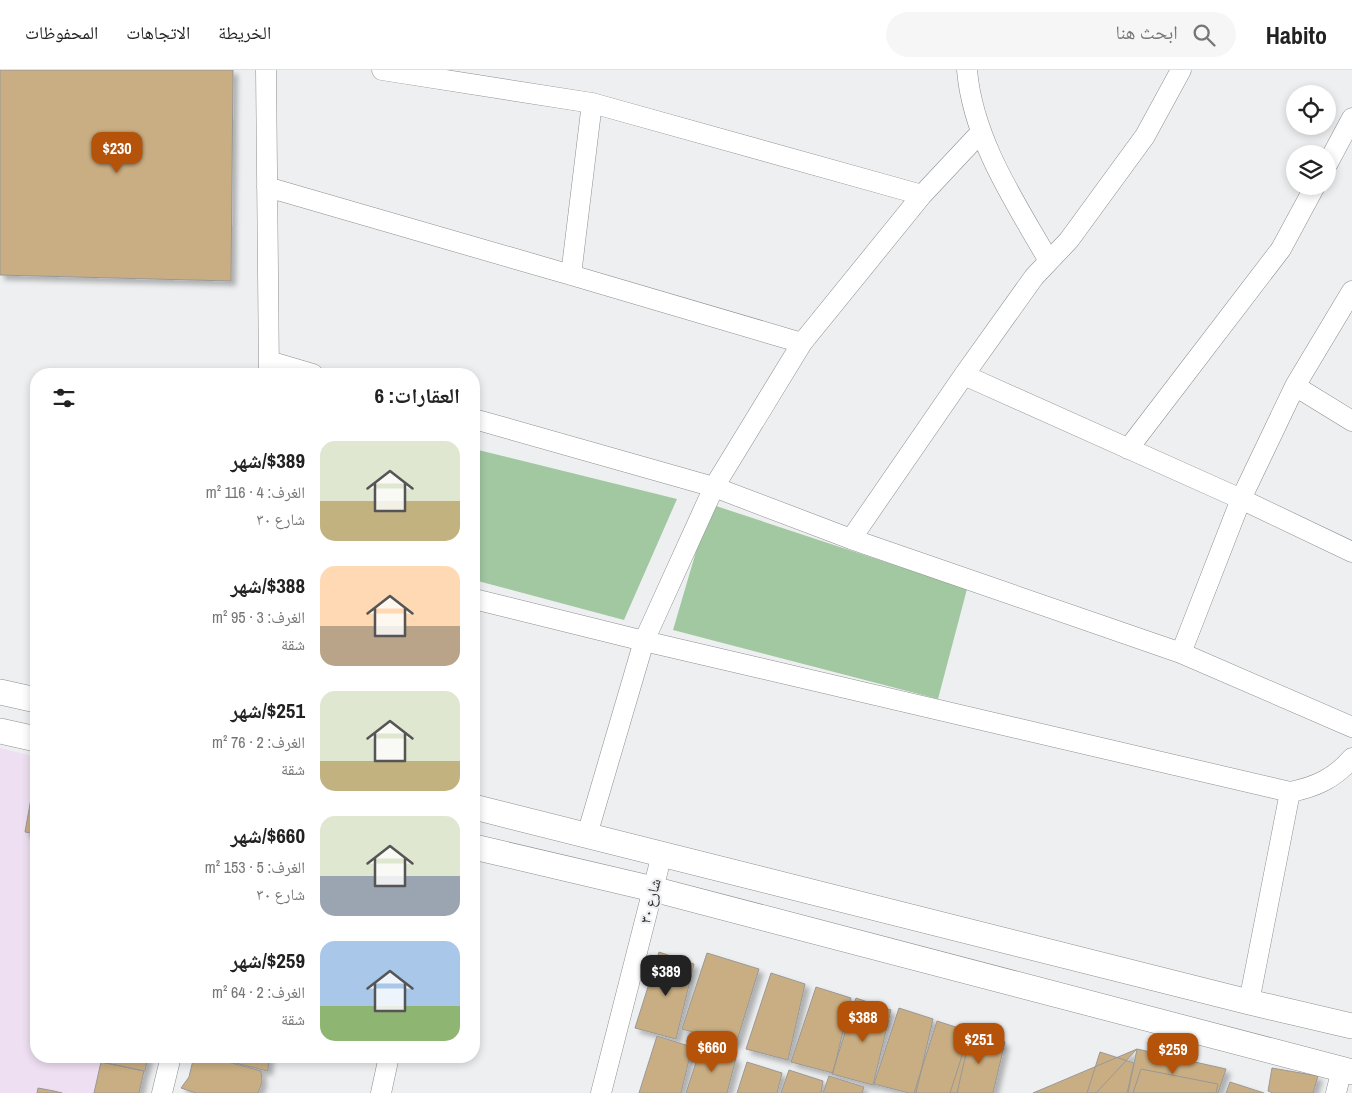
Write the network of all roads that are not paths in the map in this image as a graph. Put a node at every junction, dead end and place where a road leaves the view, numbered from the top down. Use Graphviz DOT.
graph roads {
  1 [pos="266,70"];
  2 [pos="382,70"];
  3 [pos="967,70"];
  4 [pos="1181,70"];
  5 [pos="592,103"];
  6 [pos="1352,118"];
  7 [pos="981,132"];
  8 [pos="1336,148"];
  9 [pos="267,187"];
  10 [pos="922,195"];
  11 [pos="1310,195"];
  12 [pos="1049,262"];
  13 [pos="571,275"];
  14 [pos="1352,291"];
  15 [pos="802,343"];
  16 [pos="269,368"];
  17 [pos="964,375"];
  18 [pos="1295,386"];
  19 [pos="480,421"];
  20 [pos="1352,421"];
  21 [pos="1128,449"];
  22 [pos="714,487"];
  23 [pos="1241,500"];
  24 [pos="851,539"];
  25 [pos="1352,552"];
  26 [pos="480,600"];
  27 [pos="644,641"];
  28 [pos="1181,654"];
  29 [pos="0,692"];
  30 [pos="30,699"];
  31 [pos="1352,727"];
  32 [pos="0,731"];
  33 [pos="30,738"];
  34 [pos="1352,758"];
  35 [pos="1290,792"];
  36 [pos="480,809"];
  37 [pos="587,836"];
  38 [pos="480,848"];
  39 [pos="662,854"];
  40 [pos="653,889"];
  41 [pos="1249,1002"];
  42 [pos="1352,1026"];
  43 [pos="169,1063"];
  44 [pos="388,1063"];
  45 [pos="1347,1070"];
  46 [pos="162,1093"];
  47 [pos="381,1093"];
  48 [pos="601,1093"];
  49 [pos="1336,1093"];
  1 -- 9 [label="street"];
  2 -- 5 [label="street"];
  3 -- 7 [label="street"];
  4 -- 12 [label="street"];
  5 -- 10 [label="street"];
  5 -- 13 [label="street"];
  6 -- 8 [label="street"];
  7 -- 10 [label="street"];
  7 -- 12 [label="street"];
  9 -- 13 [label="street"];
  9 -- 16 [label="street"];
  10 -- 15 [label="street"];
  11 -- 21 [label="street"];
  12 -- 17 [label="street"];
  13 -- 15 [label="street"];
  14 -- 18 [label="street"];
  15 -- 22 [label="street"];
  17 -- 21 [label="street"];
  17 -- 24 [label="street"];
  18 -- 20 [label="street"];
  18 -- 23 [label="street"];
  19 -- 22 [label="street"];
  21 -- 23 [label="street"];
  22 -- 24 [label="street"];
  22 -- 27 [label="street"];
  23 -- 25 [label="street"];
  23 -- 28 [label="street"];
  24 -- 28 [label="street"];
  26 -- 27 [label="street"];
  27 -- 35 [label="street"];
  27 -- 37 [label="street"];
  28 -- 31 [label="street"];
  29 -- 30 [label="street"];
  32 -- 33 [label="street"];
  34 -- 35 [label="street"];
  35 -- 41 [label="street"];
  36 -- 37 [label="street"];
  37 -- 39 [label="street"];
  38 -- 40 [label="street"];
  39 -- 40 [label="street, شارع ٣٠"];
  39 -- 41 [label="street"];
  40 -- 45 [label="street"];
  40 -- 48 [label="street, شارع ٣٠"];
  41 -- 42 [label="street"];
  43 -- 46 [label="street"];
  44 -- 47 [label="street"];
  45 -- 49 [label="street"];
}
